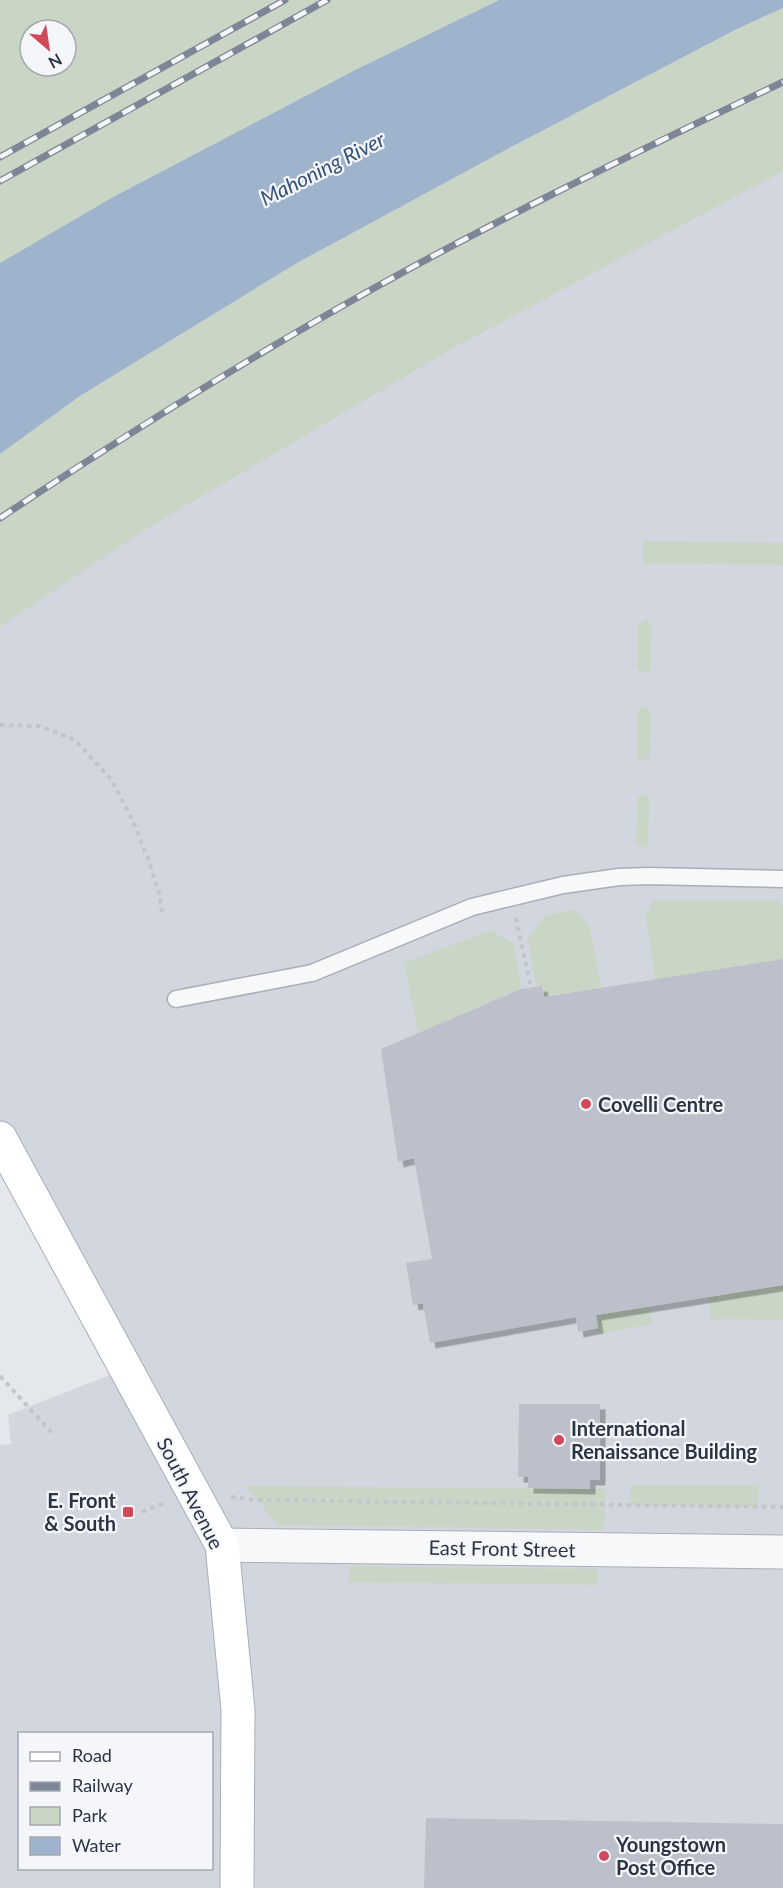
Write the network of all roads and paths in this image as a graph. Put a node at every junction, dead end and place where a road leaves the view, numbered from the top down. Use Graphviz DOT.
graph roads {
  1 [pos="0,725"];
  2 [pos="783,879"];
  3 [pos="511,898"];
  4 [pos="162,915"];
  5 [pos="531,988"];
  6 [pos="176,999"];
  7 [pos="0,1138"];
  8 [pos="0,1376"];
  9 [pos="54,1435"];
  10 [pos="258,1500"];
  11 [pos="783,1507"];
  12 [pos="222,1545"];
  13 [pos="783,1552"];
  14 [pos="237,1888"];
  1 -- 4 [label="path"];
  2 -- 3 [label="lane"];
  3 -- 5 [label="path"];
  3 -- 6 [label="lane"];
  7 -- 12 [label="main road, South Avenue"];
  8 -- 9 [label="path"];
  10 -- 11 [label="path"];
  12 -- 13 [label="street, East Front Street"];
  12 -- 14 [label="main road, South Avenue"];
}
